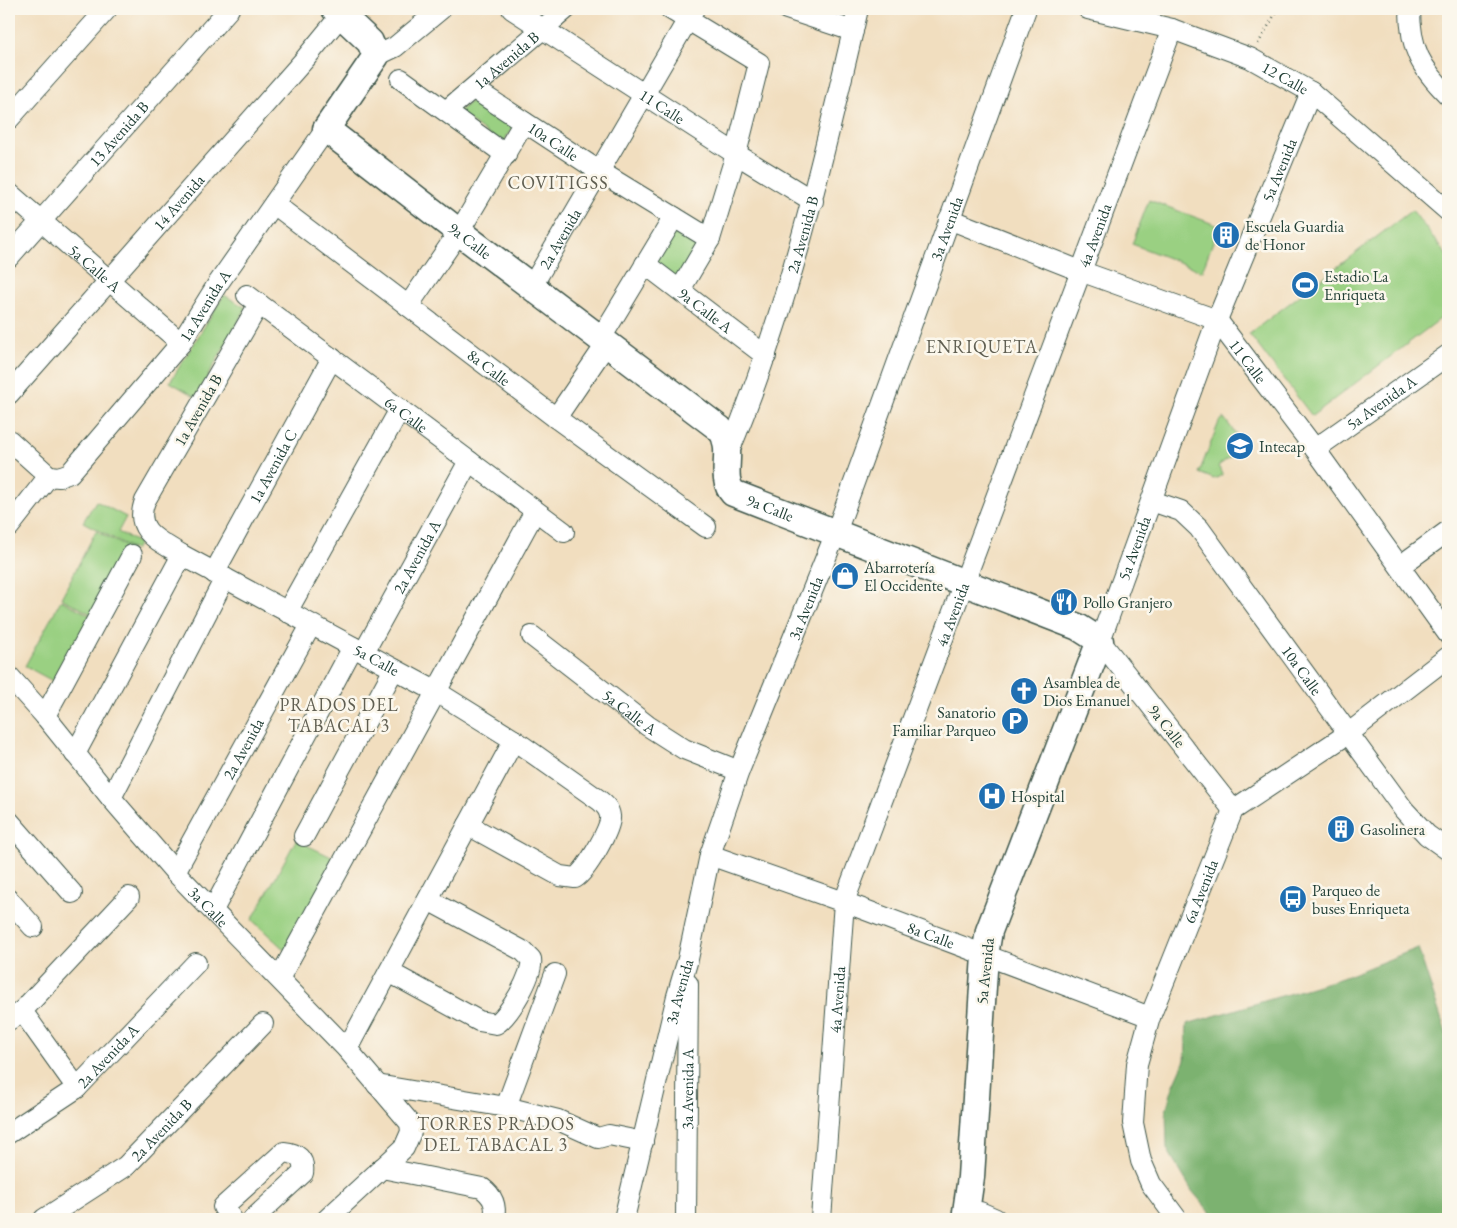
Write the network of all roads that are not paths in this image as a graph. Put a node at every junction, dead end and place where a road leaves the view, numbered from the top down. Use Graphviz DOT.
graph roads {
  1 [pos="107,9"];
  2 [pos="229,9"];
  3 [pos="441,9"];
  4 [pos="512,9"];
  5 [pos="566,9"];
  6 [pos="787,9"];
  7 [pos="858,9"];
  8 [pos="1026,9"];
  9 [pos="1088,9"];
  10 [pos="1410,9"];
  11 [pos="340,11"];
  12 [pos="684,12"];
  13 [pos="542,29"];
  14 [pos="1172,29"];
  15 [pos="853,31"];
  16 [pos="376,56"];
  17 [pos="401,78"];
  18 [pos="474,90"];
  19 [pos="1311,92"];
  20 [pos="643,94"];
  21 [pos="1448,95"];
  22 [pos="446,111"];
  23 [pos="9,119"];
  24 [pos="524,122"];
  25 [pos="326,129"];
  26 [pos="736,154"];
  27 [pos="506,155"];
  28 [pos="599,171"];
  29 [pos="9,193"];
  30 [pos="813,201"];
  31 [pos="274,204"];
  32 [pos="1448,210"];
  33 [pos="674,217"];
  34 [pos="949,219"];
  35 [pos="41,221"];
  36 [pos="459,232"];
  37 [pos="710,239"];
  38 [pos="9,258"];
  39 [pos="645,264"];
  40 [pos="1083,272"];
  41 [pos="110,282"];
  42 [pos="532,286"];
  43 [pos="680,290"];
  44 [pos="253,299"];
  45 [pos="408,306"];
  46 [pos="1217,320"];
  47 [pos="604,341"];
  48 [pos="181,343"];
  49 [pos="1448,355"];
  50 [pos="766,356"];
  51 [pos="332,358"];
  52 [pos="9,394"];
  53 [pos="400,409"];
  54 [pos="556,418"];
  55 [pos="9,440"];
  56 [pos="1315,448"];
  57 [pos="728,454"];
  58 [pos="469,461"];
  59 [pos="49,476"];
  60 [pos="1152,501"];
  61 [pos="535,511"];
  62 [pos="141,518"];
  63 [pos="9,527"];
  64 [pos="706,527"];
  65 [pos="1448,531"];
  66 [pos="564,532"];
  67 [pos="835,535"];
  68 [pos="182,555"];
  69 [pos="132,556"];
  70 [pos="1400,566"];
  71 [pos="220,575"];
  72 [pos="965,584"];
  73 [pos="287,612"];
  74 [pos="311,625"];
  75 [pos="1448,634"];
  76 [pos="532,636"];
  77 [pos="1100,641"];
  78 [pos="359,650"];
  79 [pos="1448,657"];
  80 [pos="394,669"];
  81 [pos="9,676"];
  82 [pos="437,692"];
  83 [pos="45,716"];
  84 [pos="1349,733"];
  85 [pos="514,740"];
  86 [pos="75,754"];
  87 [pos="739,771"];
  88 [pos="111,798"];
  89 [pos="1233,810"];
  90 [pos="9,820"];
  91 [pos="468,826"];
  92 [pos="304,836"];
  93 [pos="1448,850"];
  94 [pos="710,855"];
  95 [pos="175,872"];
  96 [pos="72,893"];
  97 [pos="129,896"];
  98 [pos="9,900"];
  99 [pos="428,900"];
  100 [pos="844,902"];
  101 [pos="213,910"];
  102 [pos="33,927"];
  103 [pos="985,955"];
  104 [pos="688,959"];
  105 [pos="196,963"];
  106 [pos="389,972"];
  107 [pos="555,974"];
  108 [pos="280,977"];
  109 [pos="15,1015"];
  110 [pos="1150,1017"];
  111 [pos="263,1024"];
  112 [pos="347,1048"];
  113 [pos="377,1085"];
  114 [pos="76,1088"];
  115 [pos="506,1107"];
  116 [pos="9,1133"];
  117 [pos="643,1142"];
  118 [pos="382,1168"];
  119 [pos="966,1216"];
  120 [pos="44,1219"];
  121 [pos="232,1219"];
  122 [pos="253,1219"];
  123 [pos="327,1219"];
  124 [pos="494,1219"];
  125 [pos="624,1219"];
  126 [pos="686,1219"];
  127 [pos="821,1219"];
  128 [pos="996,1219"];
  129 [pos="1177,1219"];
  1 -- 23 [label="street"];
  2 -- 35 [label="street, 13 Avenida B"];
  3 -- 16 [label="street, 1a Avenida A"];
  4 -- 13 [label="street, 11 Calle"];
  5 -- 13 [label="street, 1a Avenida B"];
  6 -- 15 [label="street"];
  7 -- 15 [label="street, 2a Avenida B"];
  8 -- 34 [label="street, 3a Avenida"];
  9 -- 14 [label="street, 12 Calle"];
  10 -- 21 [label="street"];
  11 -- 16 [label="main road"];
  11 -- 41 [label="street, 14 Avenida"];
  12 -- 20 [label="street, 2a Avenida"];
  12 -- 26 [label="street"];
  13 -- 18 [label="street, 1a Avenida B"];
  13 -- 20 [label="street, 11 Calle"];
  14 -- 19 [label="street, 12 Calle"];
  14 -- 40 [label="street, 4a Avenida"];
  15 -- 30 [label="street, 2a Avenida B"];
  16 -- 25 [label="main road, 1a Avenida A"];
  17 -- 22 [label="street"];
  18 -- 22 [label="street, 1a Avenida B"];
  18 -- 24 [label="street, 10a Calle"];
  19 -- 32 [label="street, 12 Calle"];
  19 -- 46 [label="street, 5a Avenida"];
  20 -- 26 [label="street, 11 Calle"];
  20 -- 28 [label="street, 2a Avenida"];
  22 -- 27 [label="street"];
  24 -- 27 [label="street"];
  24 -- 28 [label="street, 10a Calle"];
  25 -- 31 [label="street, 1a Avenida A"];
  25 -- 36 [label="main road, 9a Calle"];
  26 -- 30 [label="street, 11 Calle"];
  26 -- 37 [label="street"];
  27 -- 36 [label="street"];
  28 -- 33 [label="street, 10a Calle"];
  28 -- 42 [label="street, 2a Avenida"];
  29 -- 35 [label="street, 5a Calle A"];
  30 -- 50 [label="street, 2a Avenida B"];
  31 -- 45 [label="street, 8a Calle"];
  31 -- 48 [label="street, 1a Avenida A"];
  33 -- 37 [label="street, 10a Calle"];
  33 -- 39 [label="street"];
  34 -- 40 [label="street"];
  34 -- 67 [label="street, 3a Avenida"];
  35 -- 38 [label="street, 13 Avenida B"];
  35 -- 41 [label="street, 5a Calle A"];
  36 -- 42 [label="main road, 9a Calle"];
  36 -- 45 [label="street"];
  37 -- 43 [label="street"];
  39 -- 43 [label="street, 9a Calle A"];
  39 -- 47 [label="street"];
  40 -- 46 [label="street"];
  40 -- 72 [label="street, 4a Avenida"];
  41 -- 48 [label="street, 5a Calle A"];
  41 -- 52 [label="street, 14 Avenida"];
  42 -- 47 [label="main road, 9a Calle"];
  43 -- 50 [label="street, 9a Calle A"];
  44 -- 51 [label="street, 6a Calle"];
  44 -- 62 [label="street, 1a Avenida B"];
  45 -- 54 [label="street, 8a Calle"];
  46 -- 56 [label="street, 11 Calle"];
  46 -- 60 [label="street, 5a Avenida"];
  47 -- 54 [label="street"];
  47 -- 57 [label="main road, 9a Calle"];
  48 -- 59 [label="street, 1a Avenida A"];
  49 -- 56 [label="street, 5a Avenida A"];
  50 -- 57 [label="street, 2a Avenida B"];
  51 -- 53 [label="street, 6a Calle"];
  51 -- 71 [label="street, 1a Avenida C"];
  53 -- 58 [label="street, 6a Calle"];
  53 -- 73 [label="street"];
  54 -- 64 [label="street, 8a Calle"];
  55 -- 59 [label="street"];
  56 -- 70 [label="street, 11 Calle"];
  57 -- 67 [label="main road, 9a Calle"];
  58 -- 61 [label="street, 6a Calle"];
  58 -- 78 [label="street, 2a Avenida A"];
  59 -- 63 [label="street"];
  60 -- 77 [label="street, 5a Avenida"];
  60 -- 84 [label="street, 10a Calle"];
  61 -- 66 [label="street, 6a Calle"];
  61 -- 82 [label="street"];
  62 -- 68 [label="street, 5a Calle"];
  65 -- 70 [label="street"];
  67 -- 72 [label="main road, 9a Calle"];
  67 -- 87 [label="street, 3a Avenida"];
  68 -- 71 [label="street, 5a Calle"];
  68 -- 86 [label="street"];
  69 -- 83 [label="street"];
  70 -- 75 [label="street, 11 Calle"];
  71 -- 73 [label="street, 5a Calle"];
  71 -- 88 [label="street, 1a Avenida C"];
  72 -- 77 [label="main road, 9a Calle"];
  72 -- 100 [label="street, 4a Avenida"];
  73 -- 74 [label="street, 5a Calle"];
  74 -- 78 [label="street, 5a Calle"];
  74 -- 95 [label="street, 2a Avenida"];
  76 -- 87 [label="street, 5a Calle A"];
  77 -- 89 [label="street, 9a Calle"];
  77 -- 103 [label="main road, 5a Avenida"];
  78 -- 80 [label="street, 5a Calle"];
  78 -- 101 [label="street, 2a Avenida A"];
  79 -- 84 [label="street"];
  80 -- 82 [label="street, 5a Calle"];
  80 -- 92 [label="street"];
  81 -- 83 [label="street, 3a Calle"];
  82 -- 85 [label="street, 5a Calle"];
  82 -- 108 [label="street"];
  83 -- 86 [label="street, 3a Calle"];
  84 -- 89 [label="street"];
  84 -- 93 [label="street, 10a Calle"];
  85 -- 91 [label="street"];
  85 -- 91 [label="street, 5a Calle"];
  86 -- 88 [label="street, 3a Calle"];
  87 -- 94 [label="street, 3a Avenida"];
  88 -- 95 [label="street, 3a Calle"];
  89 -- 110 [label="street, 6a Avenida"];
  90 -- 96 [label="street"];
  91 -- 99 [label="street"];
  94 -- 100 [label="street, 8a Calle"];
  94 -- 104 [label="street, 3a Avenida"];
  95 -- 101 [label="street, 3a Calle"];
  97 -- 109 [label="street"];
  98 -- 102 [label="street"];
  99 -- 106 [label="street"];
  99 -- 106 [label="street"];
  100 -- 103 [label="street, 8a Calle"];
  100 -- 127 [label="street, 4a Avenida"];
  101 -- 108 [label="street, 3a Calle"];
  103 -- 110 [label="street, 8a Calle"];
  103 -- 119 [label="main road, 5a Avenida"];
  104 -- 117 [label="street, 3a Avenida"];
  104 -- 126 [label="street, 3a Avenida A"];
  105 -- 114 [label="street, 2a Avenida A"];
  106 -- 112 [label="street"];
  107 -- 115 [label="street"];
  108 -- 112 [label="street, 3a Calle"];
  109 -- 114 [label="street"];
  110 -- 129 [label="street, 6a Avenida"];
  111 -- 120 [label="street, 2a Avenida B"];
  112 -- 113 [label="street, 3a Calle"];
  113 -- 115 [label="street"];
  113 -- 118 [label="street, 3a Calle"];
  114 -- 116 [label="street, 2a Avenida A"];
  115 -- 117 [label="street"];
  117 -- 125 [label="street, 3a Avenida"];
  118 -- 123 [label="street"];
  118 -- 124 [label="street"];
  119 -- 128 [label="street"];
  121 -- 122 [label="street"];
}
